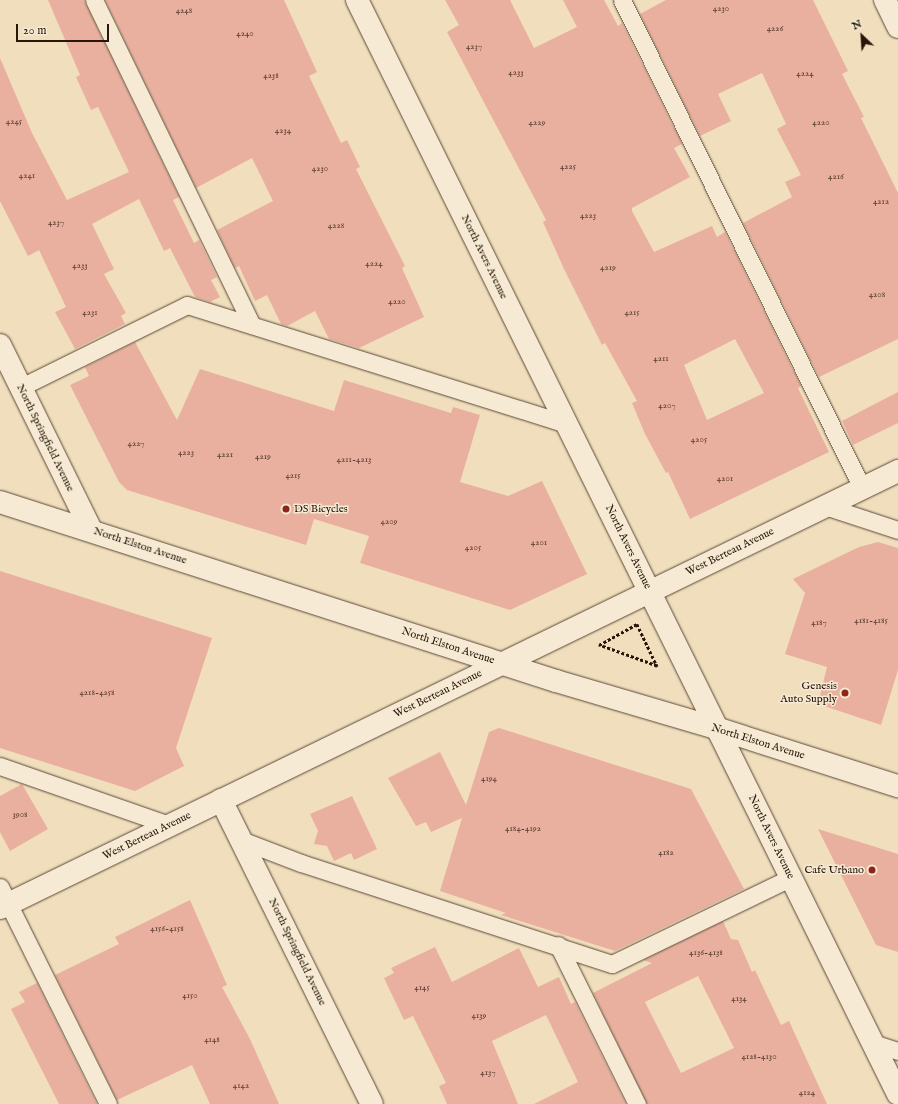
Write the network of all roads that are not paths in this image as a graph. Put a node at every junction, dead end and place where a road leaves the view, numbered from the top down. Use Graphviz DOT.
graph roads {
  1 [pos="94,0"];
  2 [pos="357,0"];
  3 [pos="622,0"];
  4 [pos="885,0"];
  5 [pos="898,27"];
  6 [pos="252,326"];
  7 [pos="0,345"];
  8 [pos="21,387"];
  9 [pos="567,424"];
  10 [pos="898,471"];
  11 [pos="862,488"];
  12 [pos="0,502"];
  13 [pos="825,506"];
  14 [pos="91,530"];
  15 [pos="898,530"];
  16 [pos="650,591"];
  17 [pos="502,663"];
  18 [pos="719,729"];
  19 [pos="0,766"];
  20 [pos="898,786"];
  21 [pos="221,800"];
  22 [pos="169,825"];
  23 [pos="241,840"];
  24 [pos="790,878"];
  25 [pos="3,899"];
  26 [pos="558,945"];
  27 [pos="873,1042"];
  28 [pos="898,1051"];
  29 [pos="898,1094"];
  30 [pos="108,1104"];
  31 [pos="372,1104"];
  32 [pos="636,1104"];
  1 -- 6 [label="lane"];
  2 -- 9 [label="street, North Avers Avenue"];
  3 -- 11 [label="lane"];
  4 -- 5 [label="street"];
  6 -- 8 [label="lane"];
  6 -- 9 [label="lane"];
  7 -- 8 [label="street, North Springfield Avenue"];
  8 -- 14 [label="street, North Springfield Avenue"];
  9 -- 16 [label="street, North Avers Avenue"];
  10 -- 11 [label="street, West Berteau Avenue"];
  11 -- 13 [label="street, West Berteau Avenue"];
  12 -- 14 [label="street, North Elston Avenue"];
  13 -- 15 [label="lane"];
  13 -- 16 [label="street, West Berteau Avenue"];
  14 -- 17 [label="street, North Elston Avenue"];
  16 -- 17 [label="street, West Berteau Avenue"];
  16 -- 18 [label="street, North Avers Avenue"];
  17 -- 18 [label="street, North Elston Avenue"];
  17 -- 21 [label="street, West Berteau Avenue"];
  18 -- 20 [label="street, North Elston Avenue"];
  18 -- 24 [label="street, North Avers Avenue"];
  19 -- 22 [label="lane"];
  21 -- 22 [label="street, West Berteau Avenue"];
  21 -- 23 [label="street, North Springfield Avenue"];
  22 -- 25 [label="street, West Berteau Avenue"];
  23 -- 26 [label="lane"];
  23 -- 31 [label="street, North Springfield Avenue"];
  24 -- 26 [label="lane"];
  24 -- 27 [label="street, North Avers Avenue"];
  25 -- 30 [label="lane"];
  26 -- 32 [label="lane"];
  27 -- 28 [label="lane"];
  27 -- 29 [label="street, North Avers Avenue"];
}
